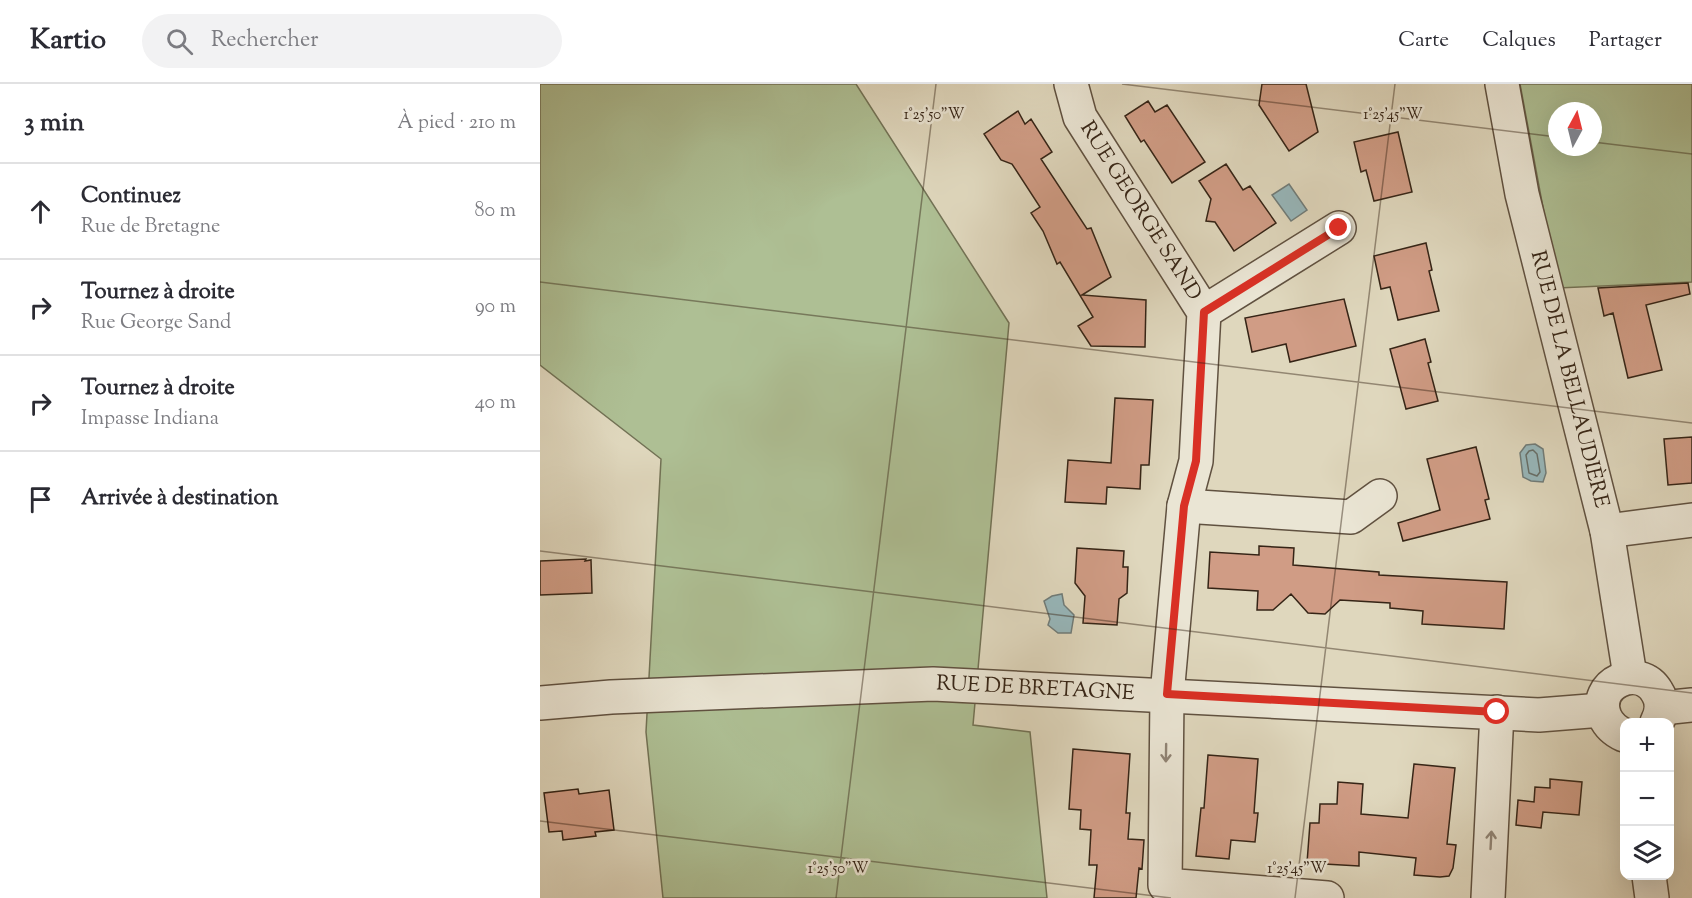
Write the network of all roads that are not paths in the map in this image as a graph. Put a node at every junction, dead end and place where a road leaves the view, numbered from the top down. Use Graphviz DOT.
graph roads {
  1 [pos="1071,84"];
  2 [pos="1502,84"];
  3 [pos="1339,228"];
  4 [pos="1204,312"];
  5 [pos="1380,496"];
  6 [pos="1184,506"];
  7 [pos="1692,520"];
  8 [pos="1607,531"];
  9 [pos="1630,676"];
  10 [pos="1167,694"];
  11 [pos="540,703"];
  12 [pos="1602,710"];
  13 [pos="1497,712"];
  14 [pos="1670,712"];
  15 [pos="1620,732"];
  16 [pos="1650,880"];
  17 [pos="1327,898"];
  18 [pos="1488,898"];
  19 [pos="1652,898"];
  1 -- 4 [label="street, RUE GEORGE SAND"];
  2 -- 8 [label="street, RUE DE LA BELLAUDIÈRE"];
  3 -- 4 [label="street"];
  4 -- 6 [label="street, RUE GEORGE SAND"];
  5 -- 6 [label="street"];
  6 -- 10 [label="street, RUE GEORGE SAND"];
  7 -- 8 [label="street"];
  8 -- 9 [label="street, RUE DE LA BELLAUDIÈRE"];
  9 -- 12 [label="street"];
  9 -- 14 [label="street"];
  10 -- 11 [label="street, RUE DE BRETAGNE"];
  10 -- 13 [label="street, RUE DE BRETAGNE"];
  10 -- 17 [label="street, RUE GEORGE SAND, one-way"];
  12 -- 13 [label="street, RUE DE BRETAGNE"];
  12 -- 15 [label="street"];
  18 -- 13 [label="street, one-way"];
  16 -- 19 [label="street"];
}
